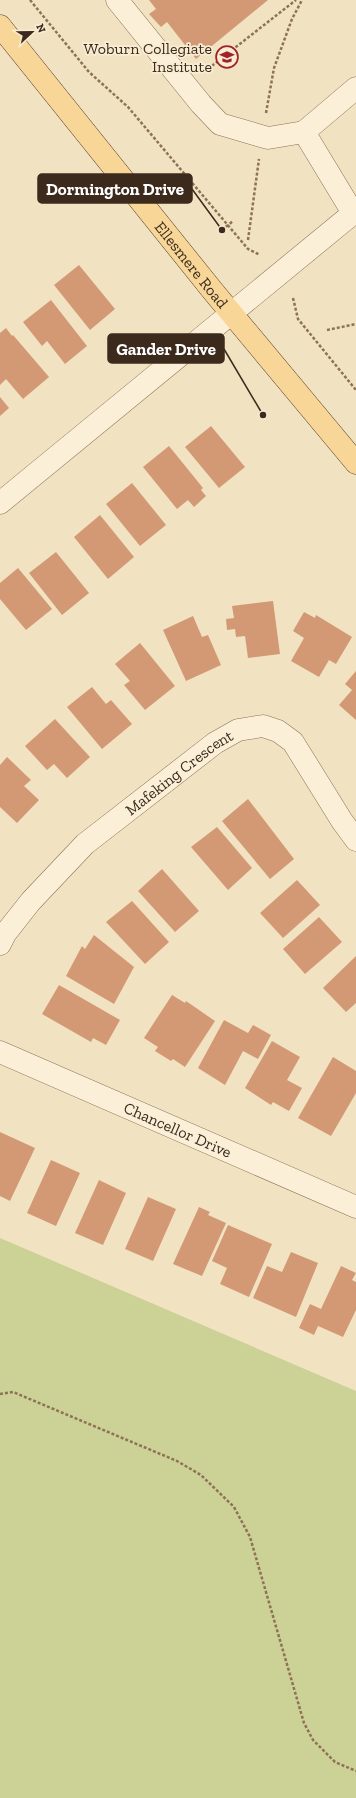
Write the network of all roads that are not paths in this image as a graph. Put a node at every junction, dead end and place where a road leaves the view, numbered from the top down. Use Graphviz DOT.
graph roads {
  1 [pos="117,0"];
  2 [pos="0,26"];
  3 [pos="356,88"];
  4 [pos="304,132"];
  5 [pos="355,212"];
  6 [pos="232,314"];
  7 [pos="356,463"];
  8 [pos="0,503"];
  9 [pos="356,840"];
  10 [pos="0,944"];
  11 [pos="0,1052"];
  12 [pos="356,1207"];
  1 -- 4 [label="street"];
  2 -- 6 [label="main road, Ellesmere Road"];
  3 -- 4 [label="street"];
  4 -- 5 [label="street"];
  5 -- 6 [label="street"];
  6 -- 7 [label="main road, Ellesmere Road"];
  6 -- 8 [label="street"];
  9 -- 10 [label="street, Mafeking Crescent"];
  11 -- 12 [label="street, Chancellor Drive"];
}
